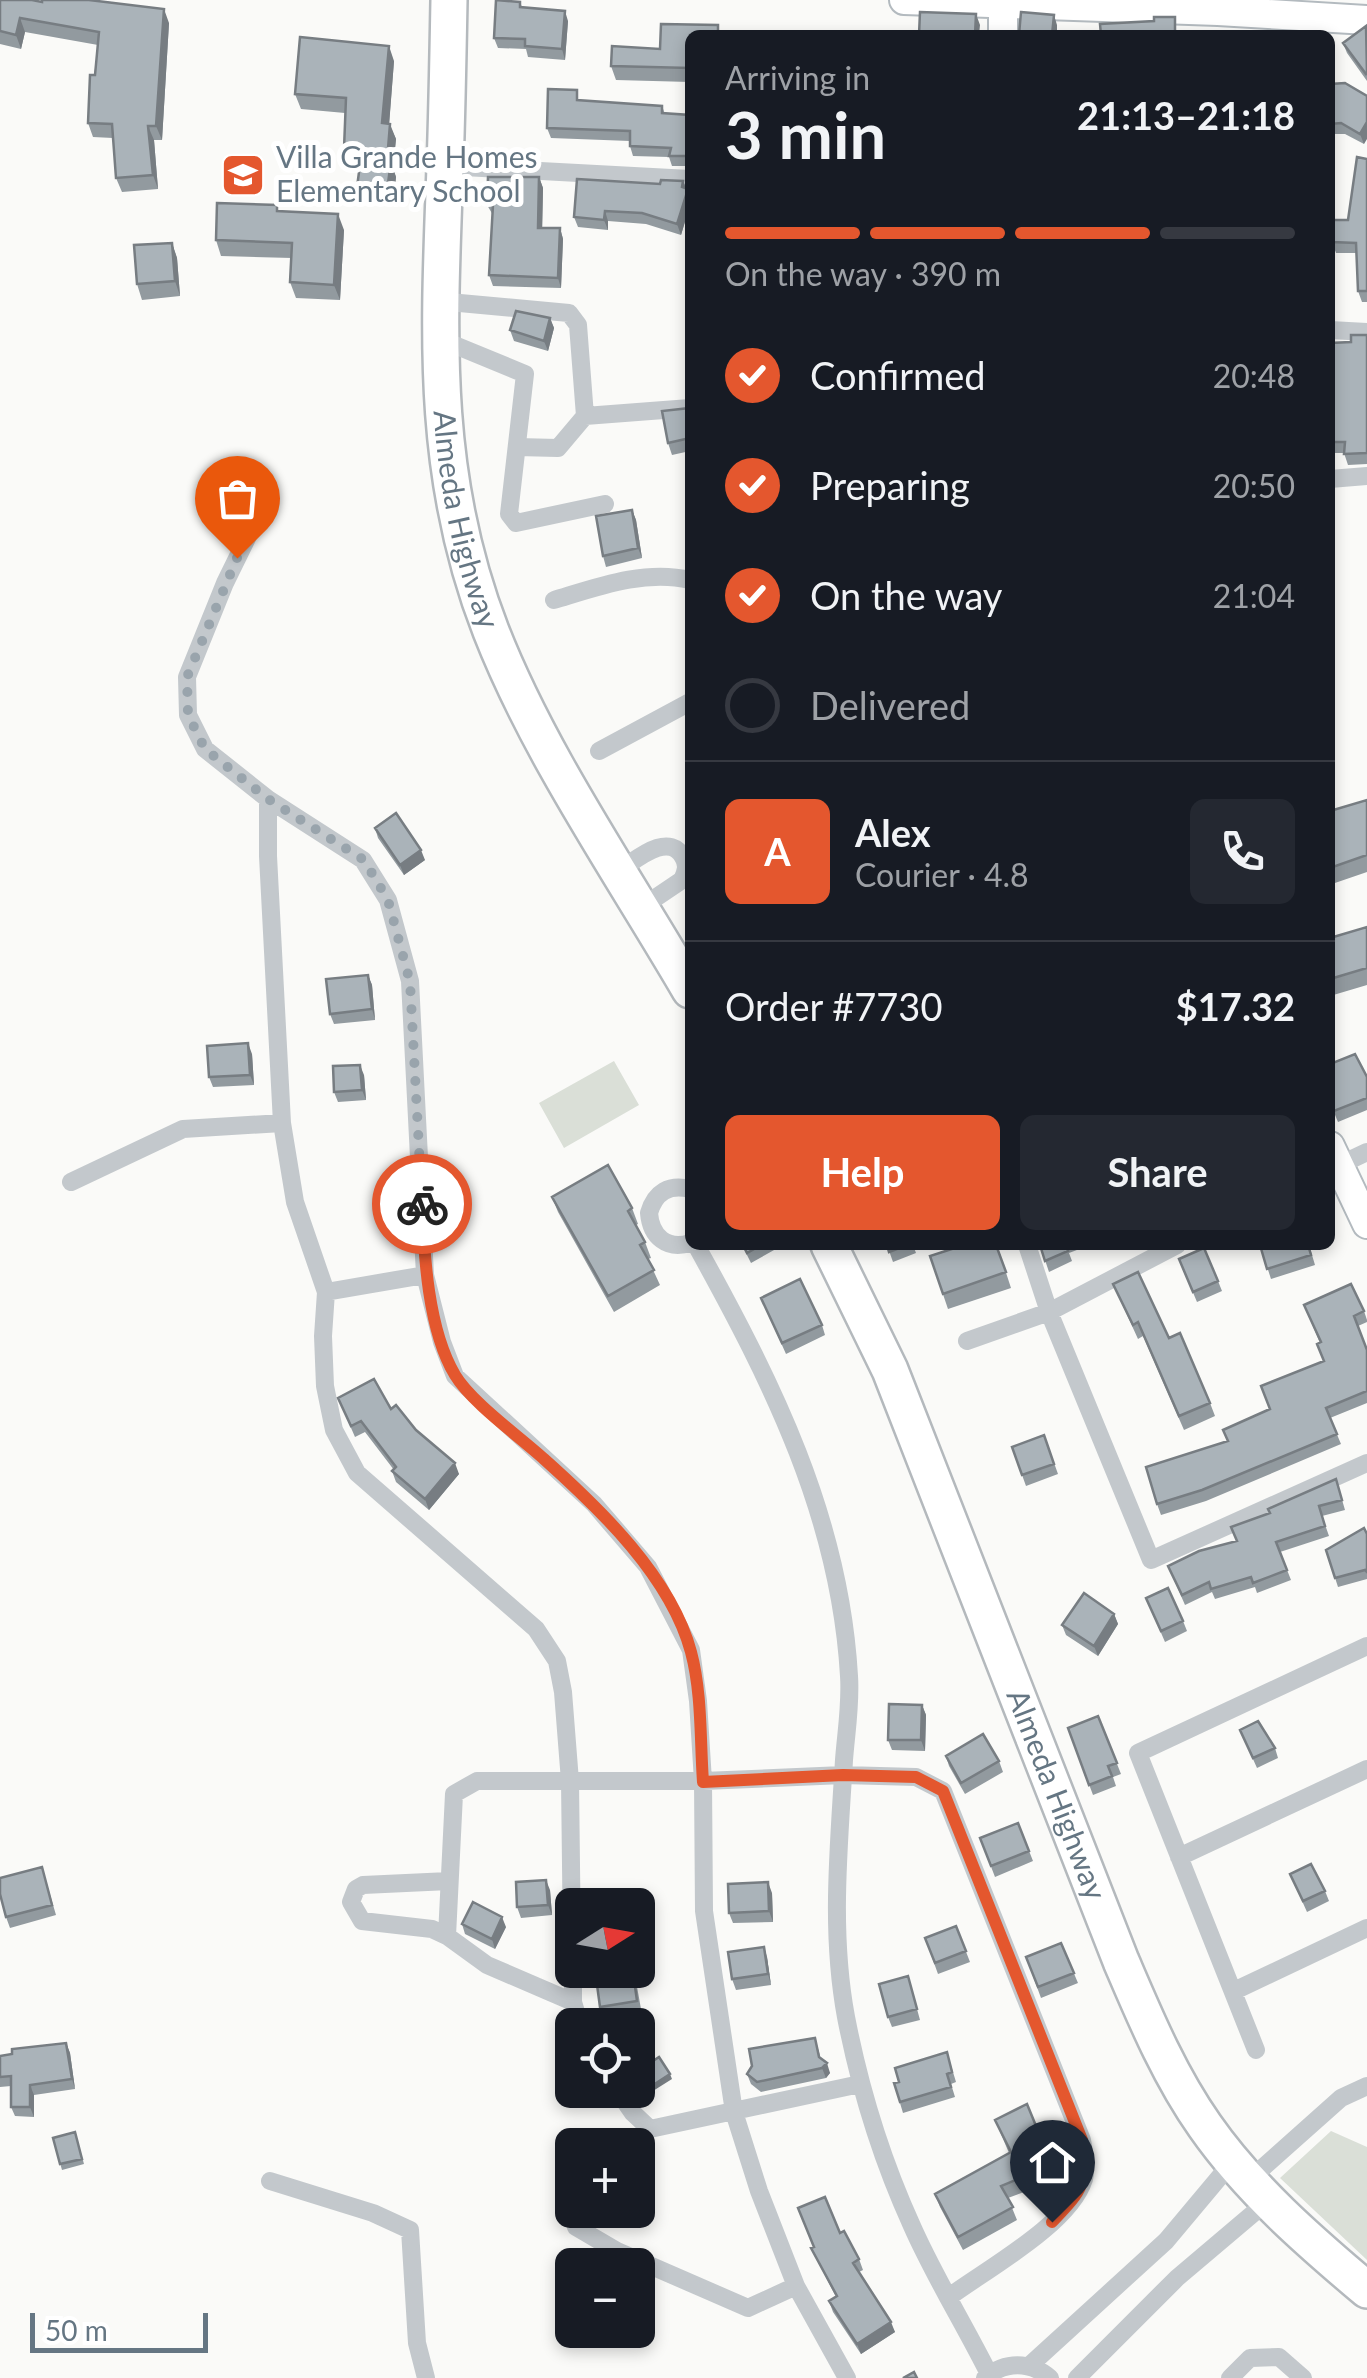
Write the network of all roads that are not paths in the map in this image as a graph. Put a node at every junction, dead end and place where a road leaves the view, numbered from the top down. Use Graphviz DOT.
graph roads {
  1 [pos="449,0"];
  2 [pos="904,0"];
  3 [pos="1003,3"];
  4 [pos="1367,20"];
  5 [pos="1002,30"];
  6 [pos="445,166"];
  7 [pos="685,179"];
  8 [pos="438,301"];
  9 [pos="1335,330"];
  10 [pos="1367,332"];
  11 [pos="439,338"];
  12 [pos="685,408"];
  13 [pos="586,416"];
  14 [pos="516,447"];
  15 [pos="1367,476"];
  16 [pos="1335,479"];
  17 [pos="606,504"];
  18 [pos="249,534"];
  19 [pos="685,579"];
  20 [pos="554,600"];
  21 [pos="685,705"];
  22 [pos="598,751"];
  23 [pos="268,799"];
  24 [pos="685,853"];
  25 [pos="620,870"];
  26 [pos="642,907"];
  27 [pos="685,981"];
  28 [pos="282,1123"];
  29 [pos="1367,1152"];
  30 [pos="1335,1160"];
  31 [pos="1335,1164"];
  32 [pos="71,1182"];
  33 [pos="685,1189"];
  34 [pos="1367,1224"];
  35 [pos="685,1245"];
  36 [pos="697,1250"];
  37 [pos="831,1250"];
  38 [pos="1029,1250"];
  39 [pos="1168,1250"];
  40 [pos="425,1274"];
  41 [pos="326,1292"];
  42 [pos="1050,1312"];
  43 [pos="967,1341"];
  44 [pos="1367,1463"];
  45 [pos="1367,1646"];
  46 [pos="1367,1770"];
  47 [pos="843,1775"];
  48 [pos="570,1781"];
  49 [pos="703,1782"];
  50 [pos="1180,1857"];
  51 [pos="448,1881"];
  52 [pos="571,1888"];
  53 [pos="1367,1928"];
  54 [pos="447,1936"];
  55 [pos="573,1988"];
  56 [pos="1234,1991"];
  57 [pos="573,2002"];
  58 [pos="575,2008"];
  59 [pos="1256,2050"];
  60 [pos="860,2084"];
  61 [pos="1367,2086"];
  62 [pos="630,2108"];
  63 [pos="734,2112"];
  64 [pos="1250,2180"];
  65 [pos="270,2181"];
  66 [pos="576,2228"];
  67 [pos="1166,2241"];
  68 [pos="1190,2266"];
  69 [pos="796,2286"];
  70 [pos="1367,2290"];
  71 [pos="950,2296"];
  72 [pos="1029,2366"];
  73 [pos="987,2376"];
  74 [pos="426,2378"];
  75 [pos="847,2378"];
  76 [pos="1050,2378"];
  77 [pos="1076,2378"];
  78 [pos="1230,2378"];
  79 [pos="1303,2378"];
  1 -- 6 [label="highway, Almeda Highway"];
  2 -- 3 [label="street"];
  3 -- 4 [label="street"];
  3 -- 5 [label="street"];
  6 -- 7 [label="street"];
  6 -- 8 [label="highway, Almeda Highway"];
  8 -- 11 [label="highway, Almeda Highway"];
  8 -- 13 [label="street"];
  9 -- 10 [label="street"];
  11 -- 14 [label="street"];
  11 -- 25 [label="highway, Almeda Highway"];
  12 -- 13 [label="street"];
  13 -- 14 [label="street"];
  14 -- 17 [label="street"];
  15 -- 16 [label="street"];
  18 -- 23 [label="street"];
  19 -- 20 [label="street"];
  21 -- 22 [label="street"];
  23 -- 28 [label="street"];
  23 -- 40 [label="street"];
  24 -- 25 [label="street"];
  24 -- 26 [label="street"];
  25 -- 26 [label="highway, Almeda Highway"];
  26 -- 27 [label="highway, Almeda Highway"];
  28 -- 32 [label="street"];
  28 -- 41 [label="street"];
  29 -- 30 [label="street"];
  31 -- 34 [label="street"];
  33 -- 35 [label="street"];
  36 -- 47 [label="street"];
  37 -- 64 [label="highway, Almeda Highway"];
  38 -- 42 [label="street"];
  39 -- 42 [label="street"];
  40 -- 41 [label="street"];
  40 -- 49 [label="street"];
  41 -- 48 [label="street"];
  42 -- 43 [label="street"];
  42 -- 44 [label="street"];
  45 -- 50 [label="street"];
  46 -- 50 [label="street"];
  47 -- 49 [label="street"];
  47 -- 60 [label="street"];
  47 -- 71 [label="street"];
  48 -- 49 [label="street"];
  48 -- 51 [label="street"];
  48 -- 52 [label="street"];
  49 -- 63 [label="street"];
  50 -- 56 [label="street"];
  51 -- 54 [label="street"];
  51 -- 54 [label="street"];
  53 -- 56 [label="street"];
  54 -- 57 [label="street"];
  55 -- 57 [label="street"];
  56 -- 59 [label="street"];
  57 -- 58 [label="street"];
  60 -- 63 [label="street"];
  60 -- 71 [label="street"];
  61 -- 64 [label="street"];
  62 -- 63 [label="street"];
  63 -- 69 [label="street"];
  64 -- 67 [label="street"];
  64 -- 68 [label="street"];
  64 -- 70 [label="highway, Almeda Highway"];
  65 -- 74 [label="street"];
  66 -- 69 [label="street"];
  67 -- 68 [label="street"];
  67 -- 72 [label="street"];
  68 -- 77 [label="street"];
  69 -- 75 [label="street"];
  71 -- 73 [label="street"];
  72 -- 73 [label="street"];
  72 -- 76 [label="street"];
  78 -- 79 [label="street"];
}
